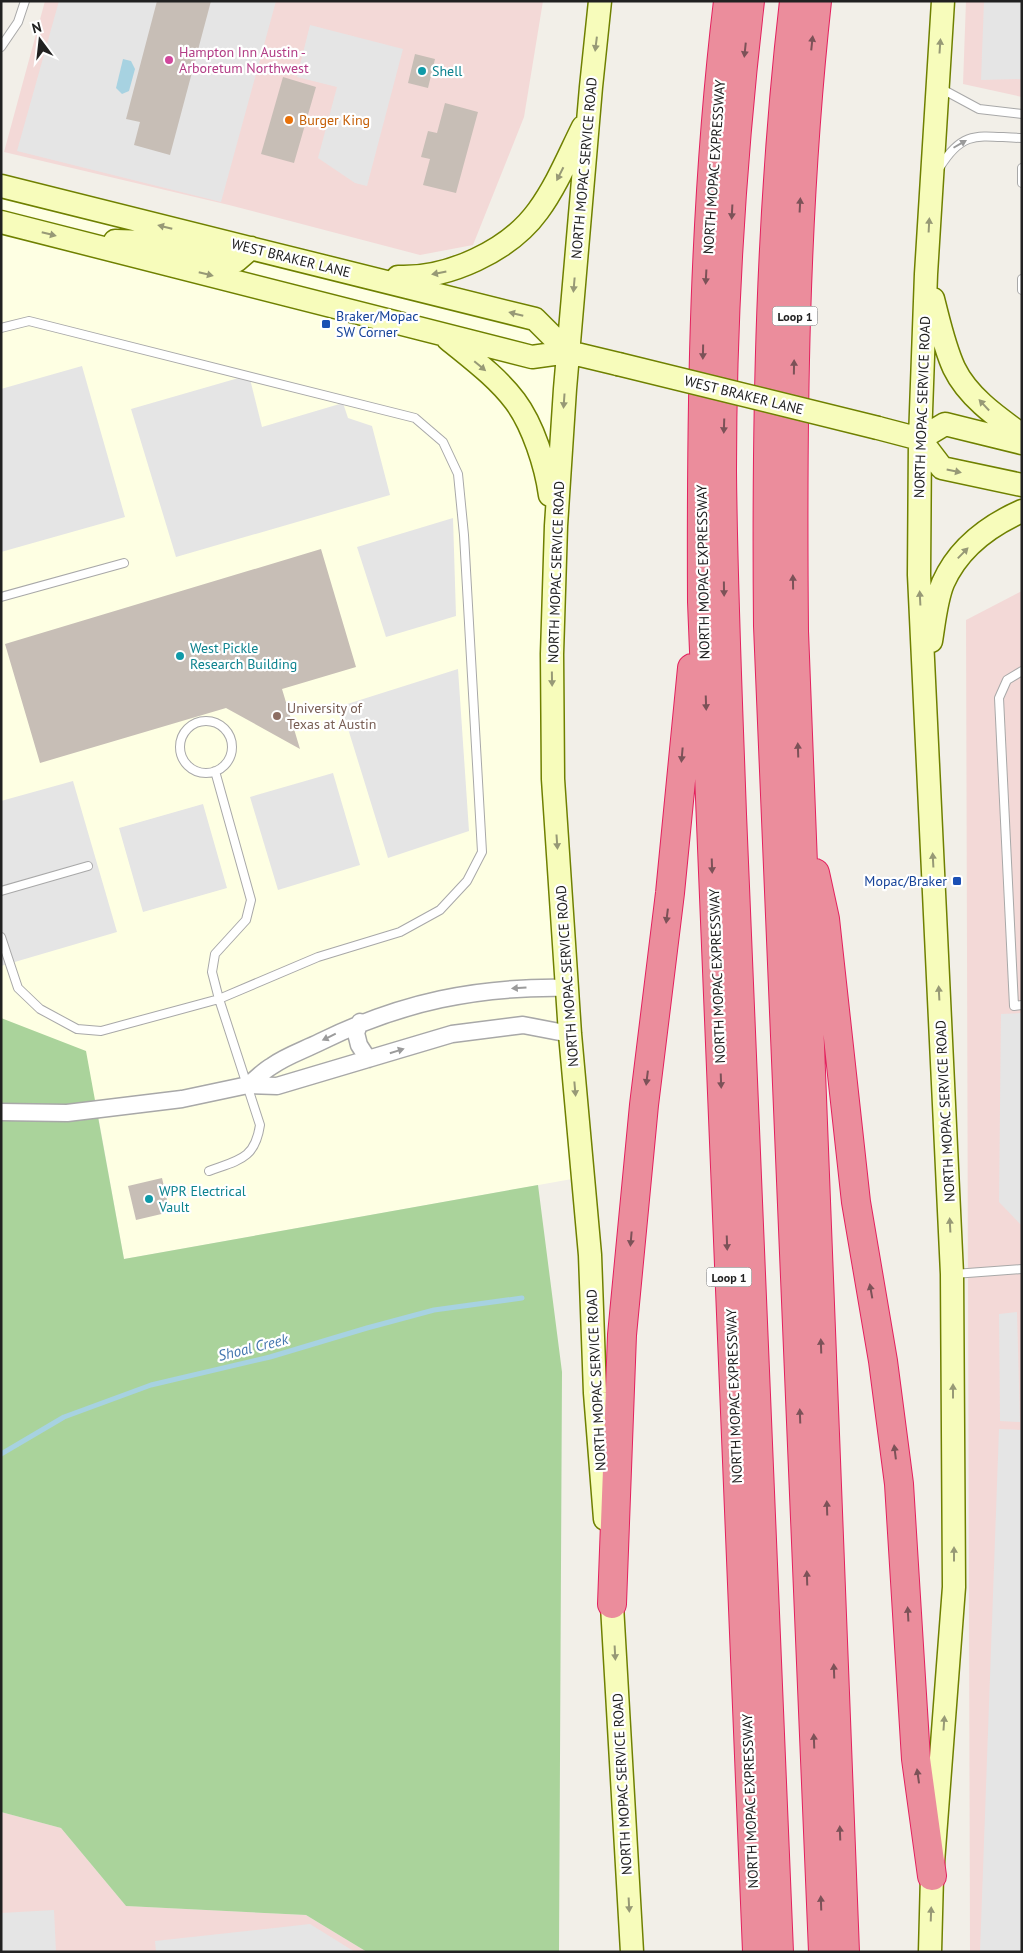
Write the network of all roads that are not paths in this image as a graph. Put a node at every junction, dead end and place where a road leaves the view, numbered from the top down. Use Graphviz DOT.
graph roads {
  1 [pos="25,1"];
  2 [pos="600,1"];
  3 [pos="728,1"];
  4 [pos="750,1"];
  5 [pos="794,1"];
  6 [pos="817,1"];
  7 [pos="943,1"];
  8 [pos="1,46"];
  9 [pos="937,86"];
  10 [pos="589,114"];
  11 [pos="1022,114"];
  12 [pos="1022,138"];
  13 [pos="1022,168"];
  14 [pos="1022,179"];
  15 [pos="931,182"];
  16 [pos="1022,183"];
  17 [pos="1,186"];
  18 [pos="1,222"];
  19 [pos="97,246"];
  20 [pos="251,248"];
  21 [pos="926,274"];
  22 [pos="365,276"];
  23 [pos="1022,279"];
  24 [pos="1022,290"];
  25 [pos="1,328"];
  26 [pos="443,335"];
  27 [pos="568,352"];
  28 [pos="1022,435"];
  29 [pos="920,439"];
  30 [pos="1022,443"];
  31 [pos="1022,485"];
  32 [pos="1022,511"];
  33 [pos="556,526"];
  34 [pos="124,563"];
  35 [pos="1,597"];
  36 [pos="702,602"];
  37 [pos="1022,671"];
  38 [pos="925,681"];
  39 [pos="215,771"];
  40 [pos="799,798"];
  41 [pos="88,866"];
  42 [pos="1,891"];
  43 [pos="1,937"];
  44 [pos="568,988"];
  45 [pos="219,999"];
  46 [pos="1022,1006"];
  47 [pos="360,1022"];
  48 [pos="570,1034"];
  49 [pos="368,1059"];
  50 [pos="248,1085"];
  51 [pos="1,1112"];
  52 [pos="210,1171"];
  53 [pos="1022,1269"];
  54 [pos="952,1274"];
  55 [pos="612,1604"];
  56 [pos="932,1876"];
  57 [pos="632,1952"];
  58 [pos="757,1952"];
  59 [pos="779,1952"];
  60 [pos="823,1952"];
  61 [pos="845,1952"];
  62 [pos="930,1952"];
  1 -- 8 [label="lane"];
  2 -- 10 [label="main road, NORTH MOPAC SERVICE ROAD, one-way"];
  3 -- 36 [label="highway, NORTH MOPAC EXPRESSWAY / Loop 1, one-way"];
  4 -- 59 [label="highway, one-way"];
  60 -- 5 [label="highway, one-way"];
  40 -- 6 [label="highway, Loop 1, one-way"];
  9 -- 7 [label="main road, NORTH MOPAC SERVICE ROAD, one-way"];
  9 -- 11 [label="lane"];
  9 -- 15 [label="main road, NORTH MOPAC SERVICE ROAD"];
  10 -- 22 [label="main road, one-way"];
  10 -- 27 [label="main road, NORTH MOPAC SERVICE ROAD, one-way"];
  15 -- 12 [label="lane, one-way"];
  13 -- 14 [label="lane"];
  14 -- 16 [label="lane"];
  21 -- 15 [label="main road, NORTH MOPAC SERVICE ROAD, one-way"];
  20 -- 17 [label="main road, WEST BRAKER LANE, one-way"];
  18 -- 19 [label="main road, WEST BRAKER LANE, one-way"];
  19 -- 20 [label="main road"];
  19 -- 26 [label="main road, WEST BRAKER LANE, one-way"];
  20 -- 22 [label="main road, WEST BRAKER LANE"];
  28 -- 21 [label="main road, one-way"];
  21 -- 29 [label="main road, NORTH MOPAC SERVICE ROAD"];
  27 -- 22 [label="main road, WEST BRAKER LANE, one-way"];
  23 -- 24 [label="lane"];
  25 -- 45 [label="lane"];
  26 -- 27 [label="main road, WEST BRAKER LANE"];
  26 -- 33 [label="main road, one-way"];
  27 -- 29 [label="main road, WEST BRAKER LANE, bridge"];
  27 -- 33 [label="main road, NORTH MOPAC SERVICE ROAD, one-way"];
  29 -- 30 [label="main road"];
  29 -- 31 [label="main road, one-way"];
  38 -- 29 [label="main road, NORTH MOPAC SERVICE ROAD, one-way"];
  38 -- 32 [label="main road, one-way"];
  33 -- 44 [label="main road, NORTH MOPAC SERVICE ROAD, one-way"];
  34 -- 35 [label="lane"];
  36 -- 55 [label="highway, one-way"];
  36 -- 58 [label="highway, NORTH MOPAC EXPRESSWAY / Loop 1, one-way"];
  37 -- 46 [label="lane"];
  54 -- 38 [label="main road, NORTH MOPAC SERVICE ROAD, one-way"];
  39 -- 39 [label="lane"];
  39 -- 45 [label="lane"];
  56 -- 40 [label="highway, one-way"];
  61 -- 40 [label="highway, Loop 1, one-way"];
  41 -- 42 [label="lane"];
  43 -- 45 [label="lane"];
  44 -- 47 [label="street, one-way"];
  44 -- 48 [label="main road, NORTH MOPAC SERVICE ROAD"];
  45 -- 50 [label="lane"];
  47 -- 49 [label="street"];
  47 -- 50 [label="street, one-way"];
  49 -- 48 [label="street, one-way"];
  48 -- 55 [label="main road, NORTH MOPAC SERVICE ROAD, one-way"];
  49 -- 50 [label="street"];
  50 -- 51 [label="street"];
  50 -- 52 [label="lane"];
  53 -- 54 [label="lane"];
  56 -- 54 [label="main road, NORTH MOPAC SERVICE ROAD, one-way"];
  55 -- 57 [label="main road, NORTH MOPAC SERVICE ROAD, one-way"];
  62 -- 56 [label="main road, NORTH MOPAC SERVICE ROAD, one-way"];
}
